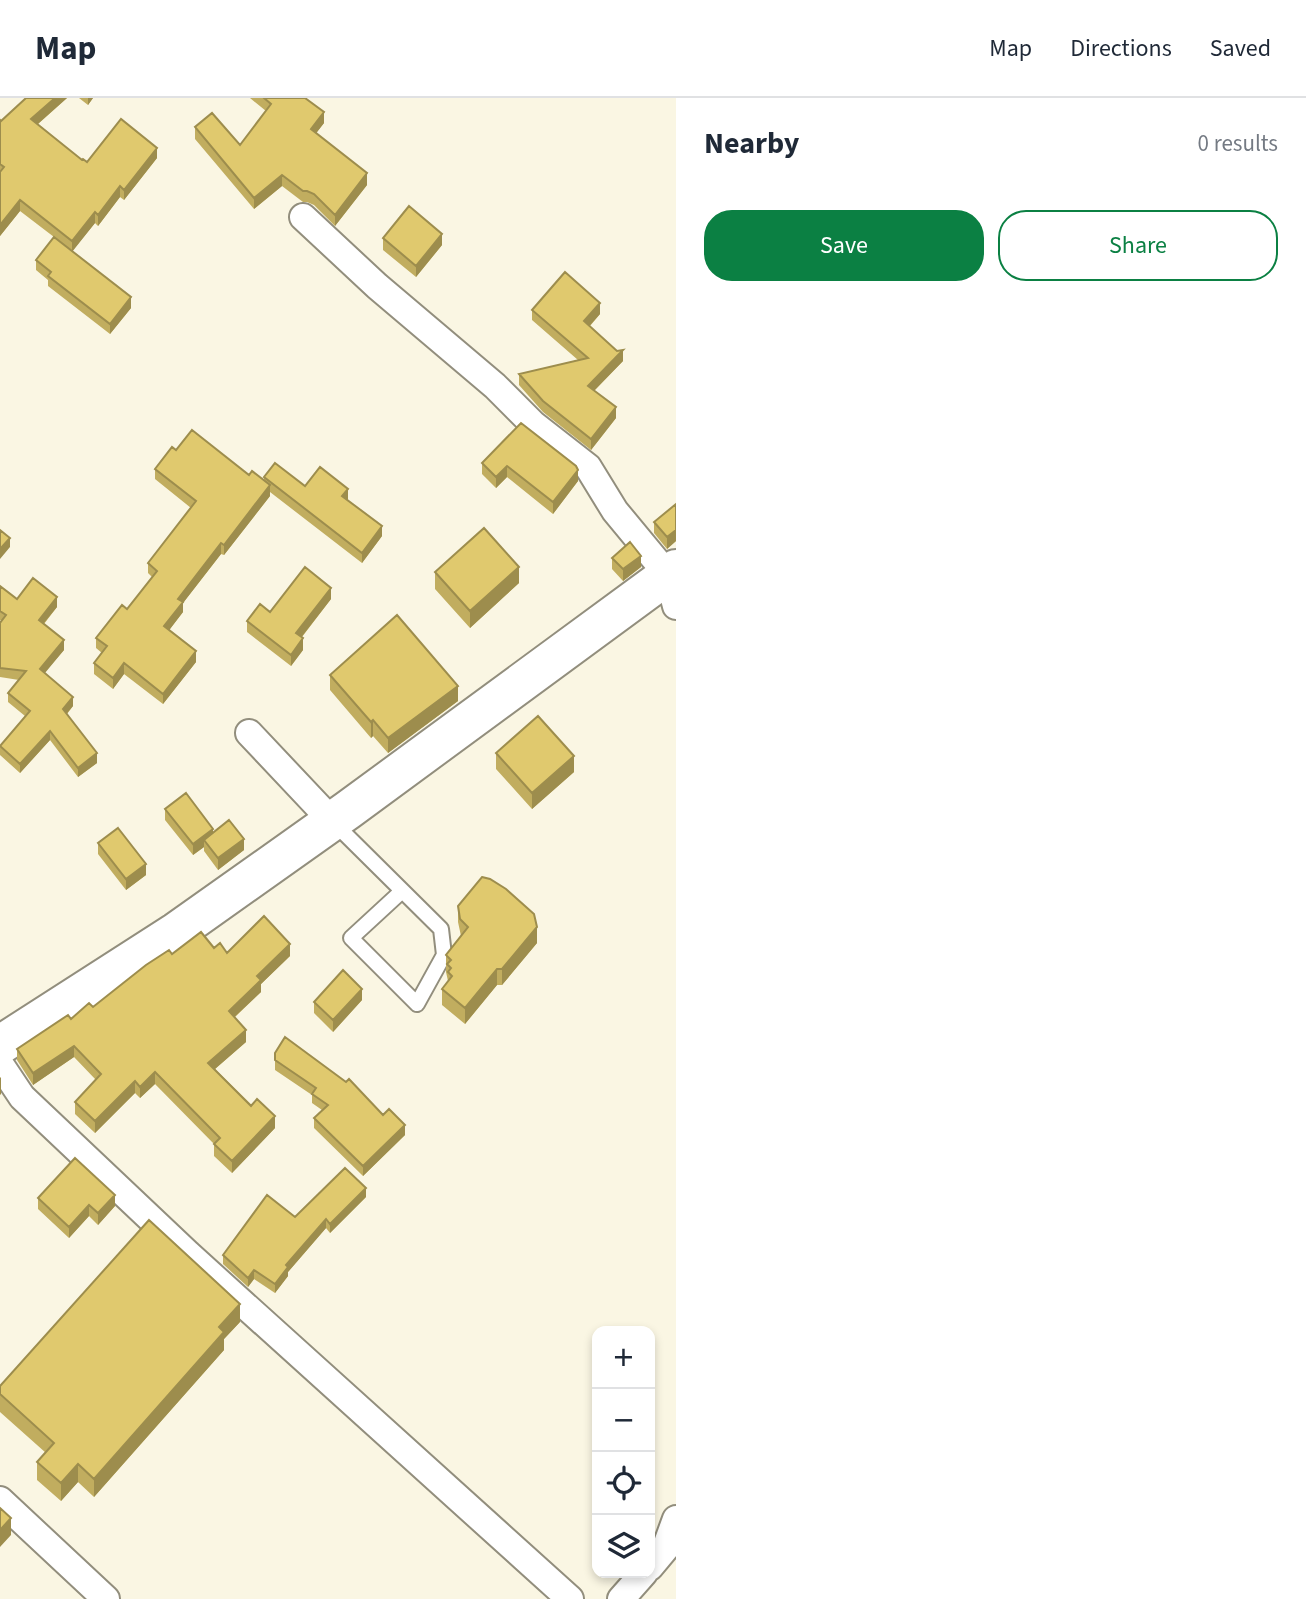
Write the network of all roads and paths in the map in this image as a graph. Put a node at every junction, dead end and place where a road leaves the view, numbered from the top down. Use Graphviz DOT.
graph roads {
  1 [pos="303,216"];
  2 [pos="673,584"];
  3 [pos="249,733"];
  4 [pos="332,821"];
  5 [pos="402,891"];
  6 [pos="0,1045"];
  7 [pos="0,1064"];
  8 [pos="0,1500"];
  9 [pos="676,1519"];
  10 [pos="655,1561"];
  11 [pos="640,1578"];
  12 [pos="106,1599"];
  13 [pos="570,1599"];
  14 [pos="621,1599"];
  1 -- 2 [label="street"];
  2 -- 4 [label="highway"];
  3 -- 4 [label="street"];
  4 -- 5 [label="lane"];
  4 -- 6 [label="highway"];
  5 -- 5 [label="lane"];
  7 -- 13 [label="street"];
  8 -- 12 [label="street"];
  9 -- 10 [label="street"];
  11 -- 14 [label="street"];
}
